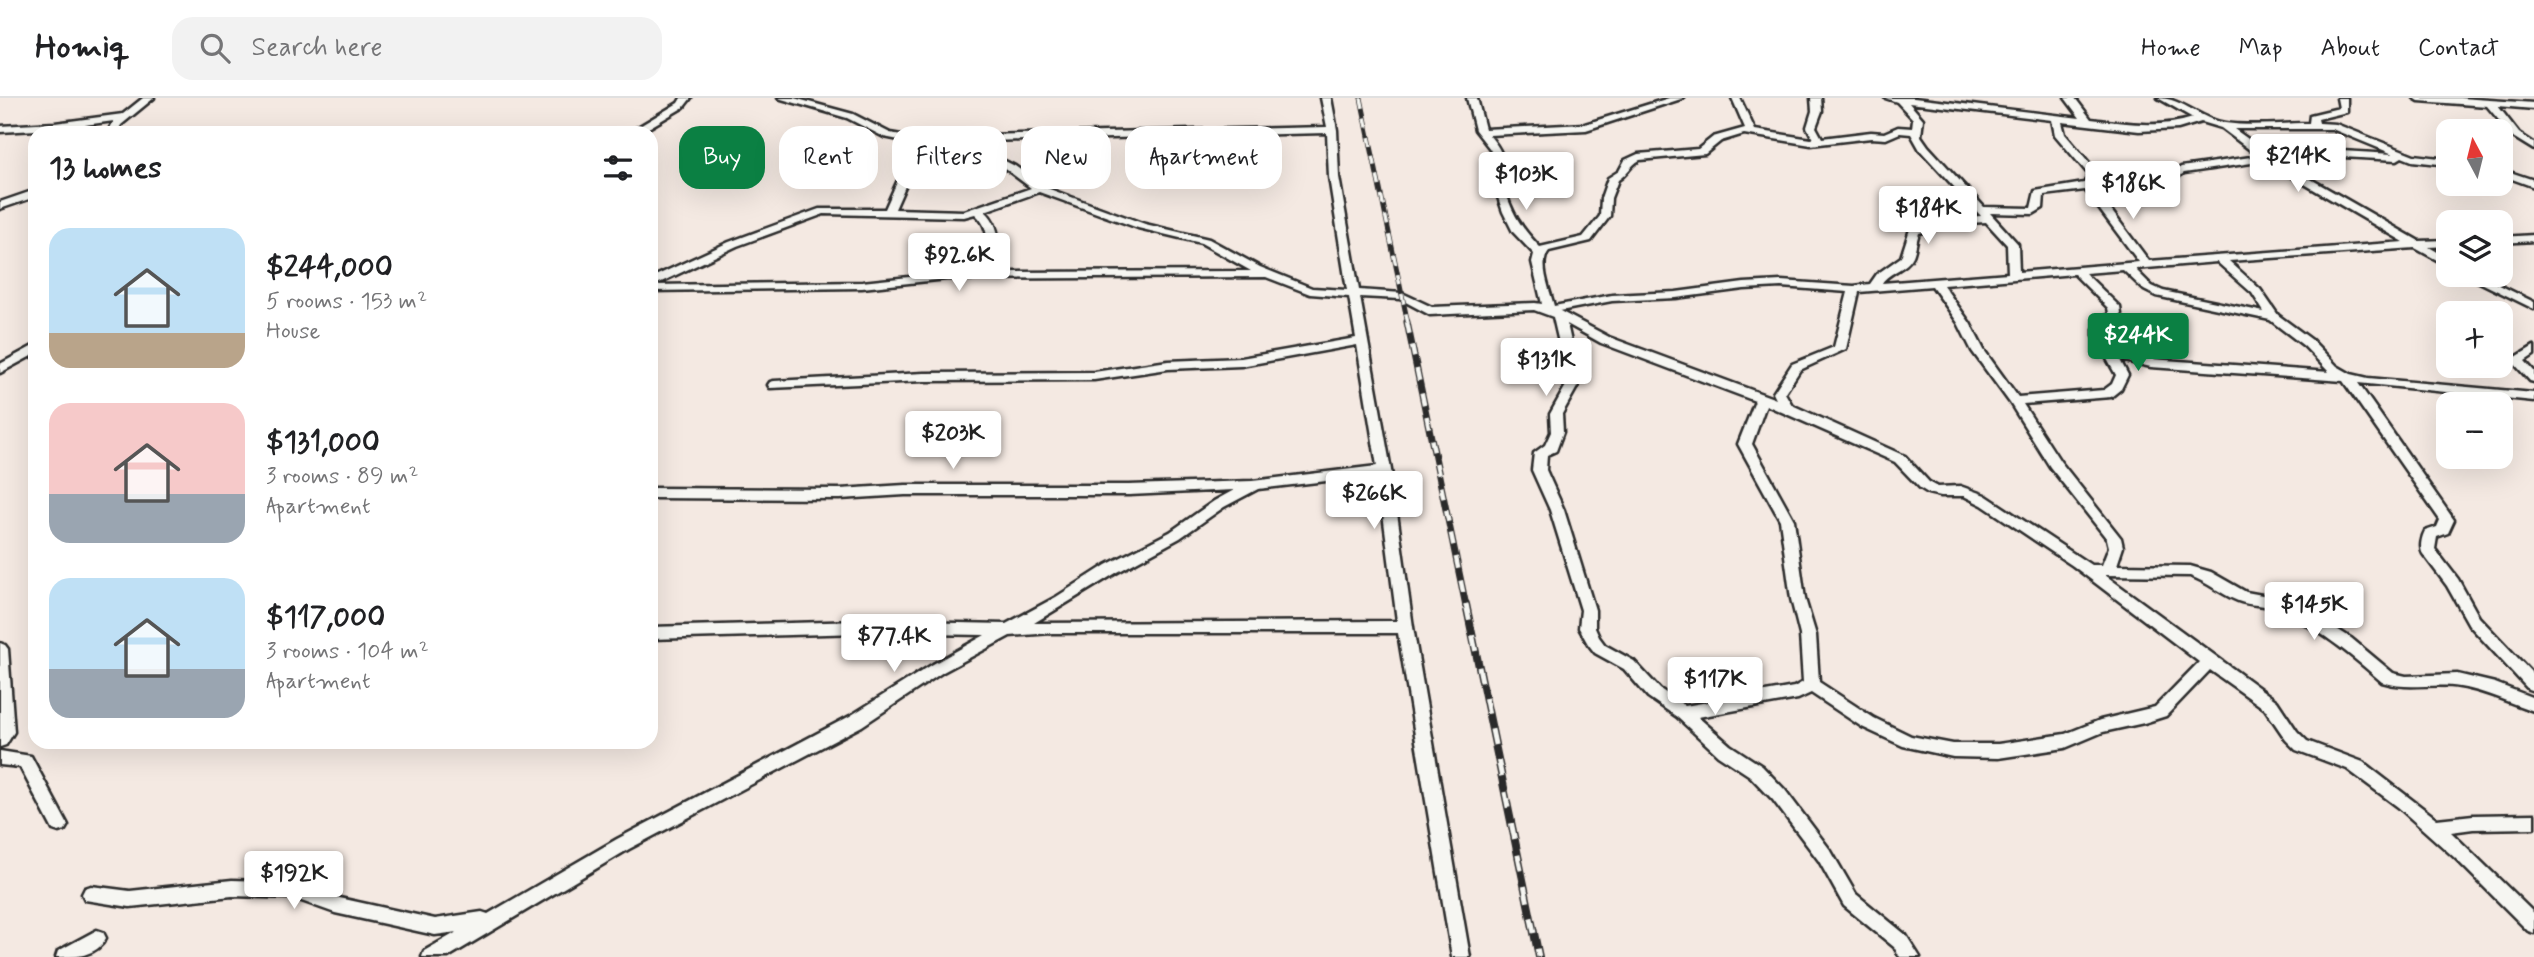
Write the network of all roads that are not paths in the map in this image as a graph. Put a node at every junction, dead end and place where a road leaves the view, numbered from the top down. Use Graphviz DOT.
graph roads {
  1 [pos="149,98"];
  2 [pos="686,98"];
  3 [pos="783,98"];
  4 [pos="1326,98"];
  5 [pos="1472,98"];
  6 [pos="1679,98"];
  7 [pos="1726,98"];
  8 [pos="1742,98"];
  9 [pos="1816,98"];
  10 [pos="1890,98"];
  11 [pos="2070,98"];
  12 [pos="2163,98"];
  13 [pos="2342,98"];
  14 [pos="2419,98"];
  15 [pos="1737,99"];
  16 [pos="1903,103"];
  17 [pos="1953,103"];
  18 [pos="2491,104"];
  19 [pos="2534,106"];
  20 [pos="126,116"];
  21 [pos="2056,118"];
  22 [pos="2201,119"];
  23 [pos="2088,122"];
  24 [pos="2314,125"];
  25 [pos="55,126"];
  26 [pos="116,126"];
  27 [pos="645,126"];
  28 [pos="2224,126"];
  29 [pos="28,127"];
  30 [pos="0,129"];
  31 [pos="1332,130"];
  32 [pos="1916,131"];
  33 [pos="1481,132"];
  34 [pos="1752,133"];
  35 [pos="892,136"];
  36 [pos="1007,137"];
  37 [pos="1819,140"];
  38 [pos="2534,147"];
  39 [pos="2412,158"];
  40 [pos="2271,161"];
  41 [pos="2436,161"];
  42 [pos="2092,181"];
  43 [pos="2529,182"];
  44 [pos="899,189"];
  45 [pos="1040,189"];
  46 [pos="2534,193"];
  47 [pos="28,196"];
  48 [pos="0,206"];
  49 [pos="1980,210"];
  50 [pos="985,211"];
  51 [pos="888,214"];
  52 [pos="1988,219"];
  53 [pos="2534,238"];
  54 [pos="2513,239"];
  55 [pos="2436,243"];
  56 [pos="2413,244"];
  57 [pos="1540,253"];
  58 [pos="2436,256"];
  59 [pos="2220,259"];
  60 [pos="2146,264"];
  61 [pos="2126,266"];
  62 [pos="2076,270"];
  63 [pos="1267,274"];
  64 [pos="2014,274"];
  65 [pos="989,277"];
  66 [pos="658,282"];
  67 [pos="1936,282"];
  68 [pos="658,285"];
  69 [pos="1875,286"];
  70 [pos="2495,287"];
  71 [pos="1854,289"];
  72 [pos="1356,294"];
  73 [pos="2534,306"];
  74 [pos="1554,313"];
  75 [pos="2274,317"];
  76 [pos="1361,341"];
  77 [pos="2534,350"];
  78 [pos="28,353"];
  79 [pos="2111,355"];
  80 [pos="0,369"];
  81 [pos="2347,377"];
  82 [pos="2534,378"];
  83 [pos="774,385"];
  84 [pos="2534,397"];
  85 [pos="1762,399"];
  86 [pos="2015,401"];
  87 [pos="1787,408"];
  88 [pos="1384,470"];
  89 [pos="1255,485"];
  90 [pos="658,493"];
  91 [pos="2108,569"];
  92 [pos="2089,570"];
  93 [pos="1405,627"];
  94 [pos="1009,630"];
  95 [pos="658,633"];
  96 [pos="0,649"];
  97 [pos="2209,663"];
  98 [pos="1811,685"];
  99 [pos="2534,685"];
  100 [pos="2534,705"];
  101 [pos="1683,713"];
  102 [pos="0,740"];
  103 [pos="0,758"];
  104 [pos="2534,821"];
  105 [pos="59,825"];
  106 [pos="2432,827"];
  107 [pos="91,894"];
  108 [pos="492,919"];
  109 [pos="2534,925"];
  110 [pos="97,938"];
  111 [pos="65,957"];
  112 [pos="432,957"];
  113 [pos="1461,957"];
  114 [pos="1911,957"];
  1 -- 20 [label="street"];
  2 -- 27 [label="street"];
  3 -- 35 [label="street"];
  4 -- 31 [label="street"];
  5 -- 33 [label="street"];
  6 -- 33 [label="street"];
  7 -- 15 [label="street"];
  8 -- 15 [label="street"];
  9 -- 37 [label="street"];
  10 -- 16 [label="street"];
  11 -- 23 [label="street"];
  12 -- 22 [label="street"];
  13 -- 24 [label="street"];
  14 -- 18 [label="street"];
  15 -- 34 [label="street"];
  16 -- 17 [label="street"];
  16 -- 32 [label="street"];
  17 -- 21 [label="street"];
  18 -- 19 [label="street"];
  18 -- 38 [label="street"];
  20 -- 25 [label="street"];
  20 -- 26 [label="street"];
  21 -- 23 [label="street"];
  21 -- 42 [label="street"];
  22 -- 23 [label="street"];
  22 -- 28 [label="street"];
  24 -- 28 [label="street"];
  24 -- 39 [label="street"];
  28 -- 40 [label="street"];
  29 -- 30 [label="street"];
  31 -- 36 [label="street"];
  31 -- 72 [label="street"];
  32 -- 37 [label="street"];
  32 -- 49 [label="street"];
  33 -- 57 [label="street"];
  34 -- 37 [label="street"];
  34 -- 57 [label="street"];
  39 -- 40 [label="street"];
  39 -- 41 [label="street"];
  40 -- 42 [label="street"];
  40 -- 56 [label="street"];
  42 -- 49 [label="street"];
  42 -- 60 [label="street"];
  43 -- 46 [label="street"];
  44 -- 51 [label="street"];
  45 -- 50 [label="street"];
  45 -- 63 [label="street"];
  47 -- 48 [label="street"];
  49 -- 52 [label="street"];
  50 -- 51 [label="street"];
  50 -- 65 [label="street"];
  51 -- 66 [label="street"];
  52 -- 64 [label="street"];
  52 -- 69 [label="street"];
  53 -- 54 [label="street"];
  55 -- 56 [label="street"];
  56 -- 58 [label="street"];
  56 -- 59 [label="street"];
  57 -- 74 [label="street"];
  59 -- 60 [label="street"];
  59 -- 75 [label="street"];
  60 -- 61 [label="street"];
  61 -- 62 [label="street"];
  61 -- 75 [label="street"];
  62 -- 64 [label="street"];
  62 -- 79 [label="street"];
  63 -- 65 [label="street"];
  63 -- 72 [label="street"];
  64 -- 67 [label="street"];
  65 -- 68 [label="street"];
  67 -- 69 [label="street"];
  67 -- 86 [label="street"];
  69 -- 71 [label="street"];
  70 -- 73 [label="street"];
  71 -- 74 [label="street"];
  71 -- 87 [label="street"];
  72 -- 74 [label="street"];
  72 -- 76 [label="street"];
  74 -- 85 [label="street"];
  74 -- 101 [label="street"];
  75 -- 81 [label="street"];
  76 -- 83 [label="street"];
  76 -- 88 [label="street"];
  77 -- 82 [label="street"];
  78 -- 80 [label="street"];
  79 -- 81 [label="street"];
  79 -- 86 [label="street"];
  81 -- 84 [label="street"];
  81 -- 99 [label="street"];
  85 -- 87 [label="street"];
  85 -- 98 [label="street"];
  86 -- 91 [label="street"];
  87 -- 92 [label="street"];
  88 -- 89 [label="street"];
  88 -- 93 [label="street"];
  89 -- 90 [label="street"];
  89 -- 94 [label="street"];
  91 -- 92 [label="street"];
  91 -- 100 [label="street"];
  92 -- 97 [label="street"];
  93 -- 94 [label="street"];
  93 -- 113 [label="street"];
  94 -- 95 [label="street"];
  94 -- 108 [label="street"];
  96 -- 102 [label="street"];
  97 -- 98 [label="street"];
  97 -- 106 [label="street"];
  98 -- 101 [label="street"];
  101 -- 114 [label="street"];
  103 -- 105 [label="street"];
  104 -- 106 [label="street"];
  106 -- 109 [label="street"];
  107 -- 108 [label="street"];
  108 -- 112 [label="street"];
  110 -- 111 [label="street"];
}
